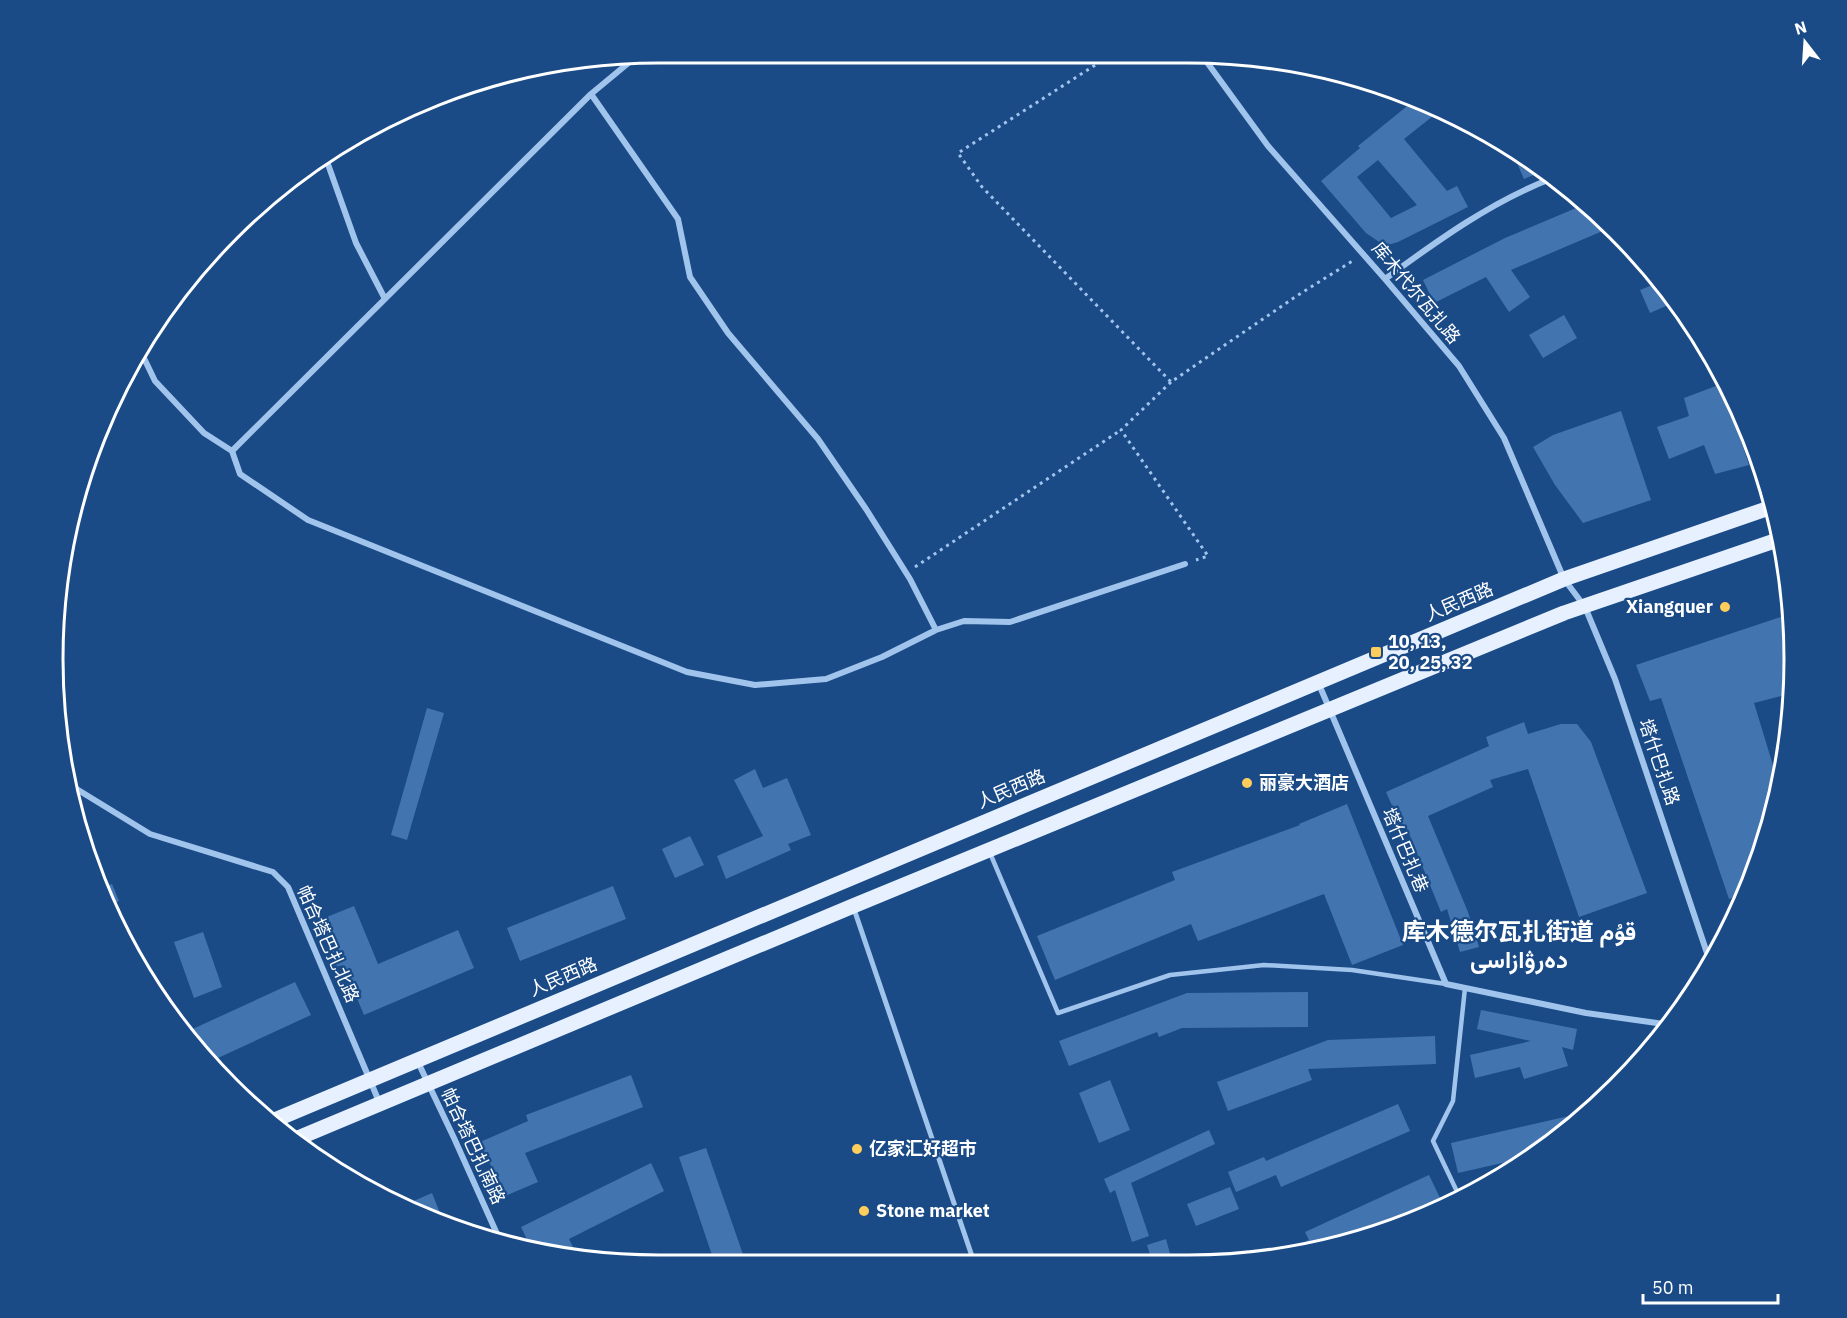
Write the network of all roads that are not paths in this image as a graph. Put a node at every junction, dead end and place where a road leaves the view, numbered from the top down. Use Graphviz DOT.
graph roads {
  1 [pos="627,64"];
  2 [pos="1208,64"];
  3 [pos="591,94"];
  4 [pos="328,163"];
  5 [pos="1544,181"];
  6 [pos="1385,279"];
  7 [pos="385,299"];
  8 [pos="144,359"];
  9 [pos="232,452"];
  10 [pos="1765,509"];
  11 [pos="1773,542"];
  12 [pos="1185,564"];
  13 [pos="1564,579"];
  14 [pos="1585,607"];
  15 [pos="936,630"];
  16 [pos="1318,681"];
  17 [pos="1330,710"];
  18 [pos="77,790"];
  19 [pos="989,850"];
  20 [pos="853,906"];
  21 [pos="1707,952"];
  22 [pos="1446,984"];
  23 [pos="1466,988"];
  24 [pos="1660,1023"];
  25 [pos="416,1059"];
  26 [pos="370,1079"];
  27 [pos="428,1084"];
  28 [pos="380,1104"];
  29 [pos="279,1118"];
  30 [pos="302,1136"];
  31 [pos="1457,1191"];
  32 [pos="496,1232"];
  33 [pos="972,1255"];
  1 -- 3 [label="street"];
  2 -- 6 [label="street, 库木代尔瓦扎路"];
  3 -- 7 [label="street"];
  3 -- 15 [label="street"];
  4 -- 7 [label="street"];
  5 -- 6 [label="street"];
  6 -- 13 [label="street, 库木代尔瓦扎路"];
  7 -- 9 [label="street"];
  8 -- 9 [label="street"];
  9 -- 15 [label="street"];
  10 -- 13 [label="main road, 人民西路"];
  11 -- 14 [label="main road"];
  12 -- 15 [label="street"];
  13 -- 14 [label="street, 塔什巴扎路"];
  13 -- 16 [label="main road, 人民西路"];
  14 -- 17 [label="main road"];
  14 -- 21 [label="street, 塔什巴扎路"];
  16 -- 17 [label="street, 塔什巴扎巷"];
  16 -- 25 [label="main road, 人民西路"];
  17 -- 19 [label="main road"];
  17 -- 22 [label="street, 塔什巴扎巷"];
  18 -- 26 [label="street, 帕合塔巴扎北路"];
  19 -- 20 [label="main road"];
  19 -- 22 [label="lane"];
  20 -- 27 [label="main road"];
  20 -- 33 [label="street"];
  22 -- 23 [label="street"];
  23 -- 24 [label="street"];
  23 -- 31 [label="lane"];
  25 -- 26 [label="main road, 人民西路"];
  25 -- 27 [label="street, 帕合塔巴扎南路"];
  26 -- 28 [label="street, 帕合塔巴扎北路"];
  26 -- 29 [label="main road, 人民西路"];
  27 -- 28 [label="main road"];
  27 -- 32 [label="street, 帕合塔巴扎南路"];
  28 -- 30 [label="main road"];
}
